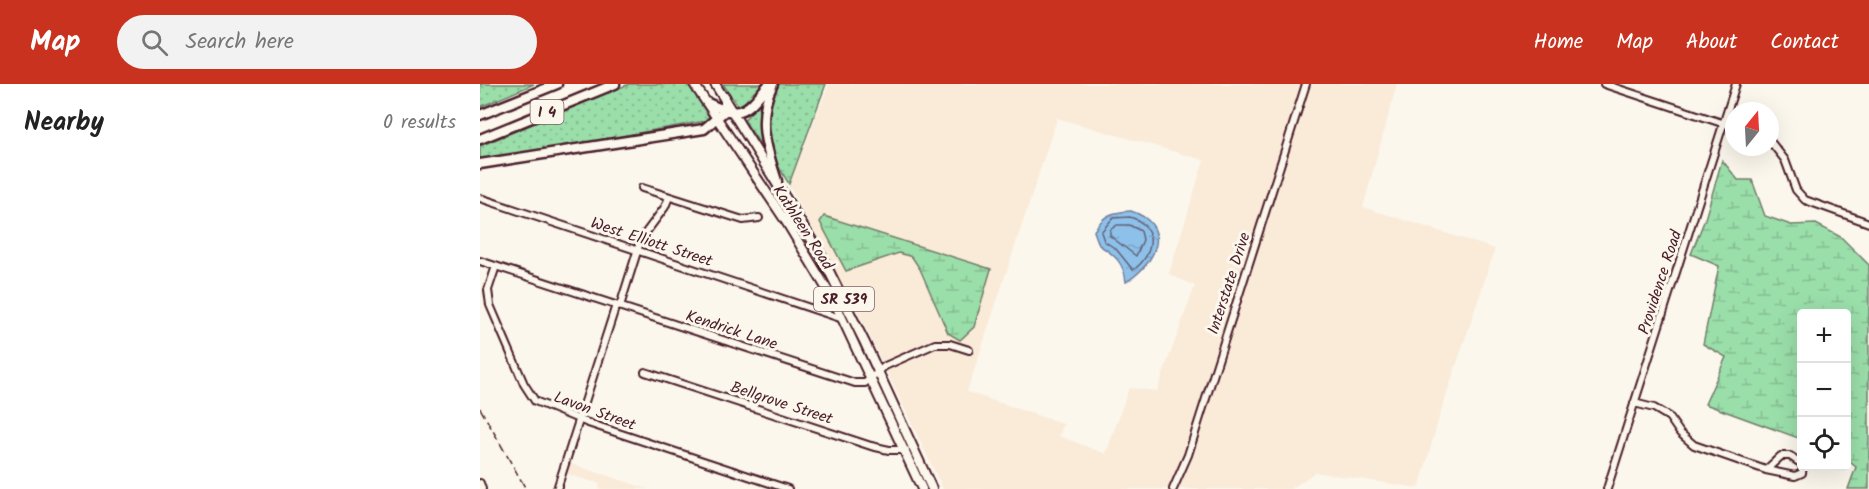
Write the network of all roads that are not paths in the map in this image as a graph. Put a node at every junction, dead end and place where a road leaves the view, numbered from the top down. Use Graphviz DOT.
graph roads {
  1 [pos="557,84"];
  2 [pos="615,84"];
  3 [pos="694,84"];
  4 [pos="715,84"];
  5 [pos="771,84"];
  6 [pos="1306,84"];
  7 [pos="1604,84"];
  8 [pos="1736,84"];
  9 [pos="725,97"];
  10 [pos="708,103"];
  11 [pos="725,111"];
  12 [pos="735,113"];
  13 [pos="480,115"];
  14 [pos="718,120"];
  15 [pos="1723,124"];
  16 [pos="480,140"];
  17 [pos="1779,152"];
  18 [pos="480,164"];
  19 [pos="777,180"];
  20 [pos="642,188"];
  21 [pos="669,197"];
  22 [pos="480,198"];
  23 [pos="759,218"];
  24 [pos="1869,223"];
  25 [pos="638,250"];
  26 [pos="480,261"];
  27 [pos="496,266"];
  28 [pos="832,297"];
  29 [pos="618,306"];
  30 [pos="816,310"];
  31 [pos="843,320"];
  32 [pos="969,350"];
  33 [pos="645,372"];
  34 [pos="878,373"];
  35 [pos="870,379"];
  36 [pos="1634,403"];
  37 [pos="580,419"];
  38 [pos="913,448"];
  39 [pos="903,450"];
  40 [pos="1797,461"];
  41 [pos="1766,470"];
  42 [pos="1802,471"];
  43 [pos="480,483"];
  44 [pos="482,489"];
  45 [pos="557,489"];
  46 [pos="788,489"];
  47 [pos="922,489"];
  48 [pos="932,489"];
  49 [pos="1173,489"];
  50 [pos="1607,489"];
  1 -- 13 [label="highway, I 4"];
  2 -- 16 [label="highway, I 4"];
  3 -- 10 [label="main road, Kathleen Road / SR 539"];
  4 -- 9 [label="main road, Kathleen Road / SR 539"];
  5 -- 12 [label="highway"];
  5 -- 19 [label="highway"];
  6 -- 49 [label="street, Interstate Drive"];
  7 -- 15 [label="street"];
  8 -- 15 [label="street, Providence Road"];
  9 -- 11 [label="highway"];
  9 -- 12 [label="main road, Kathleen Road / SR 539"];
  10 -- 11 [label="highway"];
  10 -- 14 [label="main road, Kathleen Road / SR 539"];
  11 -- 12 [label="highway"];
  11 -- 14 [label="highway"];
  12 -- 19 [label="main road, Kathleen Road / SR 539"];
  14 -- 18 [label="highway"];
  14 -- 28 [label="main road, Kathleen Road / SR 539"];
  15 -- 36 [label="street, Providence Road"];
  17 -- 24 [label="street"];
  19 -- 34 [label="main road, Kathleen Road / SR 539"];
  20 -- 21 [label="street"];
  21 -- 23 [label="street"];
  21 -- 25 [label="street"];
  22 -- 25 [label="street, West Elliott Street"];
  25 -- 29 [label="street"];
  25 -- 30 [label="street, West Elliott Street"];
  26 -- 27 [label="street, Kendrick Lane"];
  27 -- 29 [label="street, Kendrick Lane"];
  27 -- 37 [label="street, Lavon Street"];
  28 -- 30 [label="street"];
  28 -- 31 [label="main road, Kathleen Road / SR 539"];
  29 -- 35 [label="street, Kendrick Lane"];
  29 -- 37 [label="street"];
  30 -- 31 [label="street, West Elliott Street"];
  31 -- 35 [label="main road, Kathleen Road / SR 539"];
  32 -- 34 [label="street"];
  33 -- 39 [label="street, Bellgrove Street"];
  34 -- 35 [label="street"];
  34 -- 38 [label="main road, Kathleen Road / SR 539"];
  35 -- 39 [label="main road, Kathleen Road / SR 539"];
  36 -- 41 [label="street"];
  36 -- 50 [label="street, Providence Road"];
  37 -- 45 [label="street"];
  37 -- 46 [label="street, Lavon Street"];
  38 -- 39 [label="street, Bellgrove Street"];
  38 -- 48 [label="main road, Kathleen Road / SR 539"];
  39 -- 47 [label="main road, Kathleen Road / SR 539"];
  40 -- 41 [label="street"];
  41 -- 42 [label="street"];
  43 -- 44 [label="street"];
}
